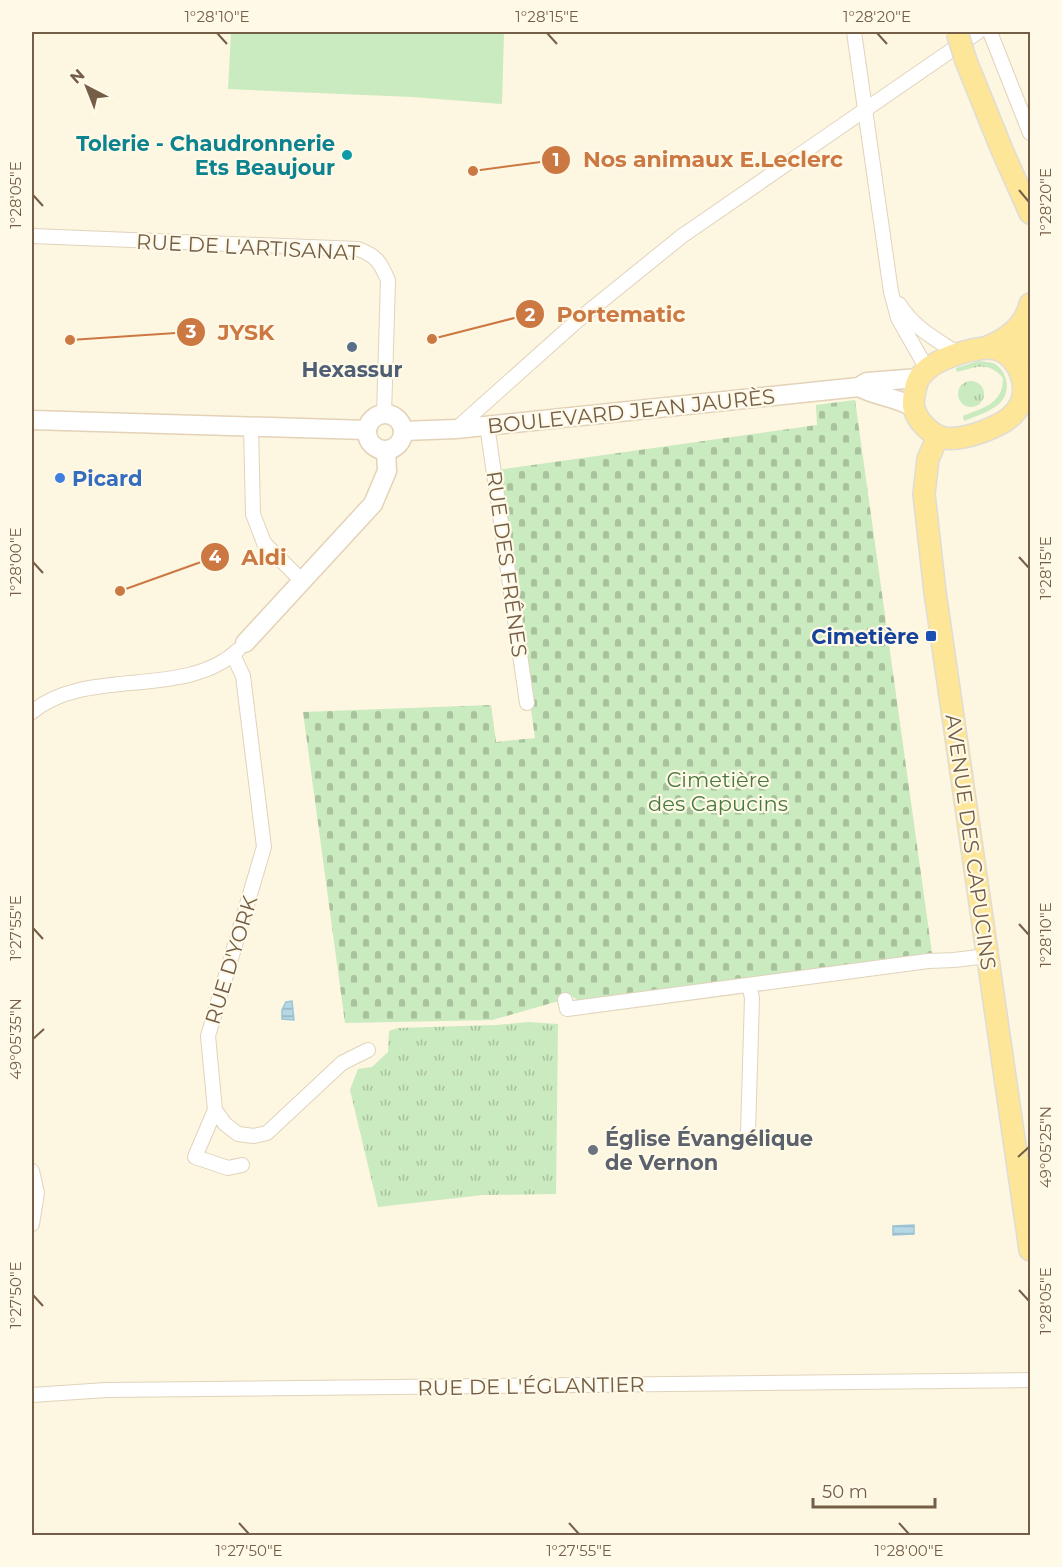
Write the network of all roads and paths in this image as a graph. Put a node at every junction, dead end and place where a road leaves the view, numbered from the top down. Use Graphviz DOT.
graph roads {
  1 [pos="854,32"];
  2 [pos="957,32"];
  3 [pos="978,32"];
  4 [pos="990,32"];
  5 [pos="865,110"];
  6 [pos="1030,133"];
  7 [pos="1030,213"];
  8 [pos="32,236"];
  9 [pos="891,292"];
  10 [pos="1030,304"];
  11 [pos="1030,339"];
  12 [pos="985,348"];
  13 [pos="957,353"];
  14 [pos="1015,363"];
  15 [pos="923,374"];
  16 [pos="1027,386"];
  17 [pos="859,387"];
  18 [pos="913,407"];
  19 [pos="384,414"];
  20 [pos="32,420"];
  21 [pos="251,426"];
  22 [pos="488,426"];
  23 [pos="456,429"];
  24 [pos="367,430"];
  25 [pos="404,431"];
  26 [pos="938,436"];
  27 [pos="386,451"];
  28 [pos="303,582"];
  29 [pos="239,649"];
  30 [pos="526,703"];
  31 [pos="32,712"];
  32 [pos="987,956"];
  33 [pos="749,985"];
  34 [pos="565,1000"];
  35 [pos="368,1050"];
  36 [pos="215,1110"];
  37 [pos="748,1132"];
  38 [pos="242,1165"];
  39 [pos="32,1171"];
  40 [pos="32,1224"];
  41 [pos="1030,1250"];
  42 [pos="1030,1380"];
  43 [pos="32,1395"];
  1 -- 5 [label="street"];
  2 -- 7 [label="main road, bridge"];
  3 -- 5 [label="street"];
  4 -- 6 [label="street"];
  5 -- 9 [label="street"];
  5 -- 23 [label="street"];
  8 -- 19 [label="street, RUE DE L'ARTISANAT"];
  9 -- 13 [label="street"];
  9 -- 15 [label="street"];
  10 -- 12 [label="main road"];
  11 -- 14 [label="main road"];
  12 -- 13 [label="main road"];
  12 -- 14 [label="main road"];
  13 -- 15 [label="main road"];
  14 -- 16 [label="main road"];
  15 -- 17 [label="main road, BOULEVARD JEAN JAURÈS"];
  15 -- 18 [label="main road"];
  16 -- 26 [label="main road"];
  17 -- 18 [label="main road, BOULEVARD JEAN JAURÈS"];
  17 -- 22 [label="main road, BOULEVARD JEAN JAURÈS"];
  18 -- 26 [label="main road"];
  19 -- 24 [label="main road"];
  19 -- 25 [label="main road"];
  20 -- 21 [label="main road"];
  21 -- 24 [label="main road"];
  21 -- 28 [label="street"];
  22 -- 23 [label="main road, BOULEVARD JEAN JAURÈS"];
  22 -- 30 [label="street, RUE DES FRÊNES"];
  23 -- 25 [label="main road, BOULEVARD JEAN JAURÈS"];
  24 -- 27 [label="main road"];
  25 -- 27 [label="main road"];
  26 -- 32 [label="main road, AVENUE DES CAPUCINS"];
  27 -- 28 [label="main road"];
  28 -- 29 [label="main road"];
  29 -- 31 [label="street"];
  29 -- 36 [label="street, RUE D'YORK"];
  32 -- 33 [label="street"];
  32 -- 41 [label="main road, AVENUE DES CAPUCINS"];
  33 -- 34 [label="street"];
  33 -- 37 [label="street"];
  35 -- 36 [label="street"];
  36 -- 38 [label="street"];
  39 -- 40 [label="street"];
  42 -- 43 [label="street, RUE DE L'ÉGLANTIER"];
}
